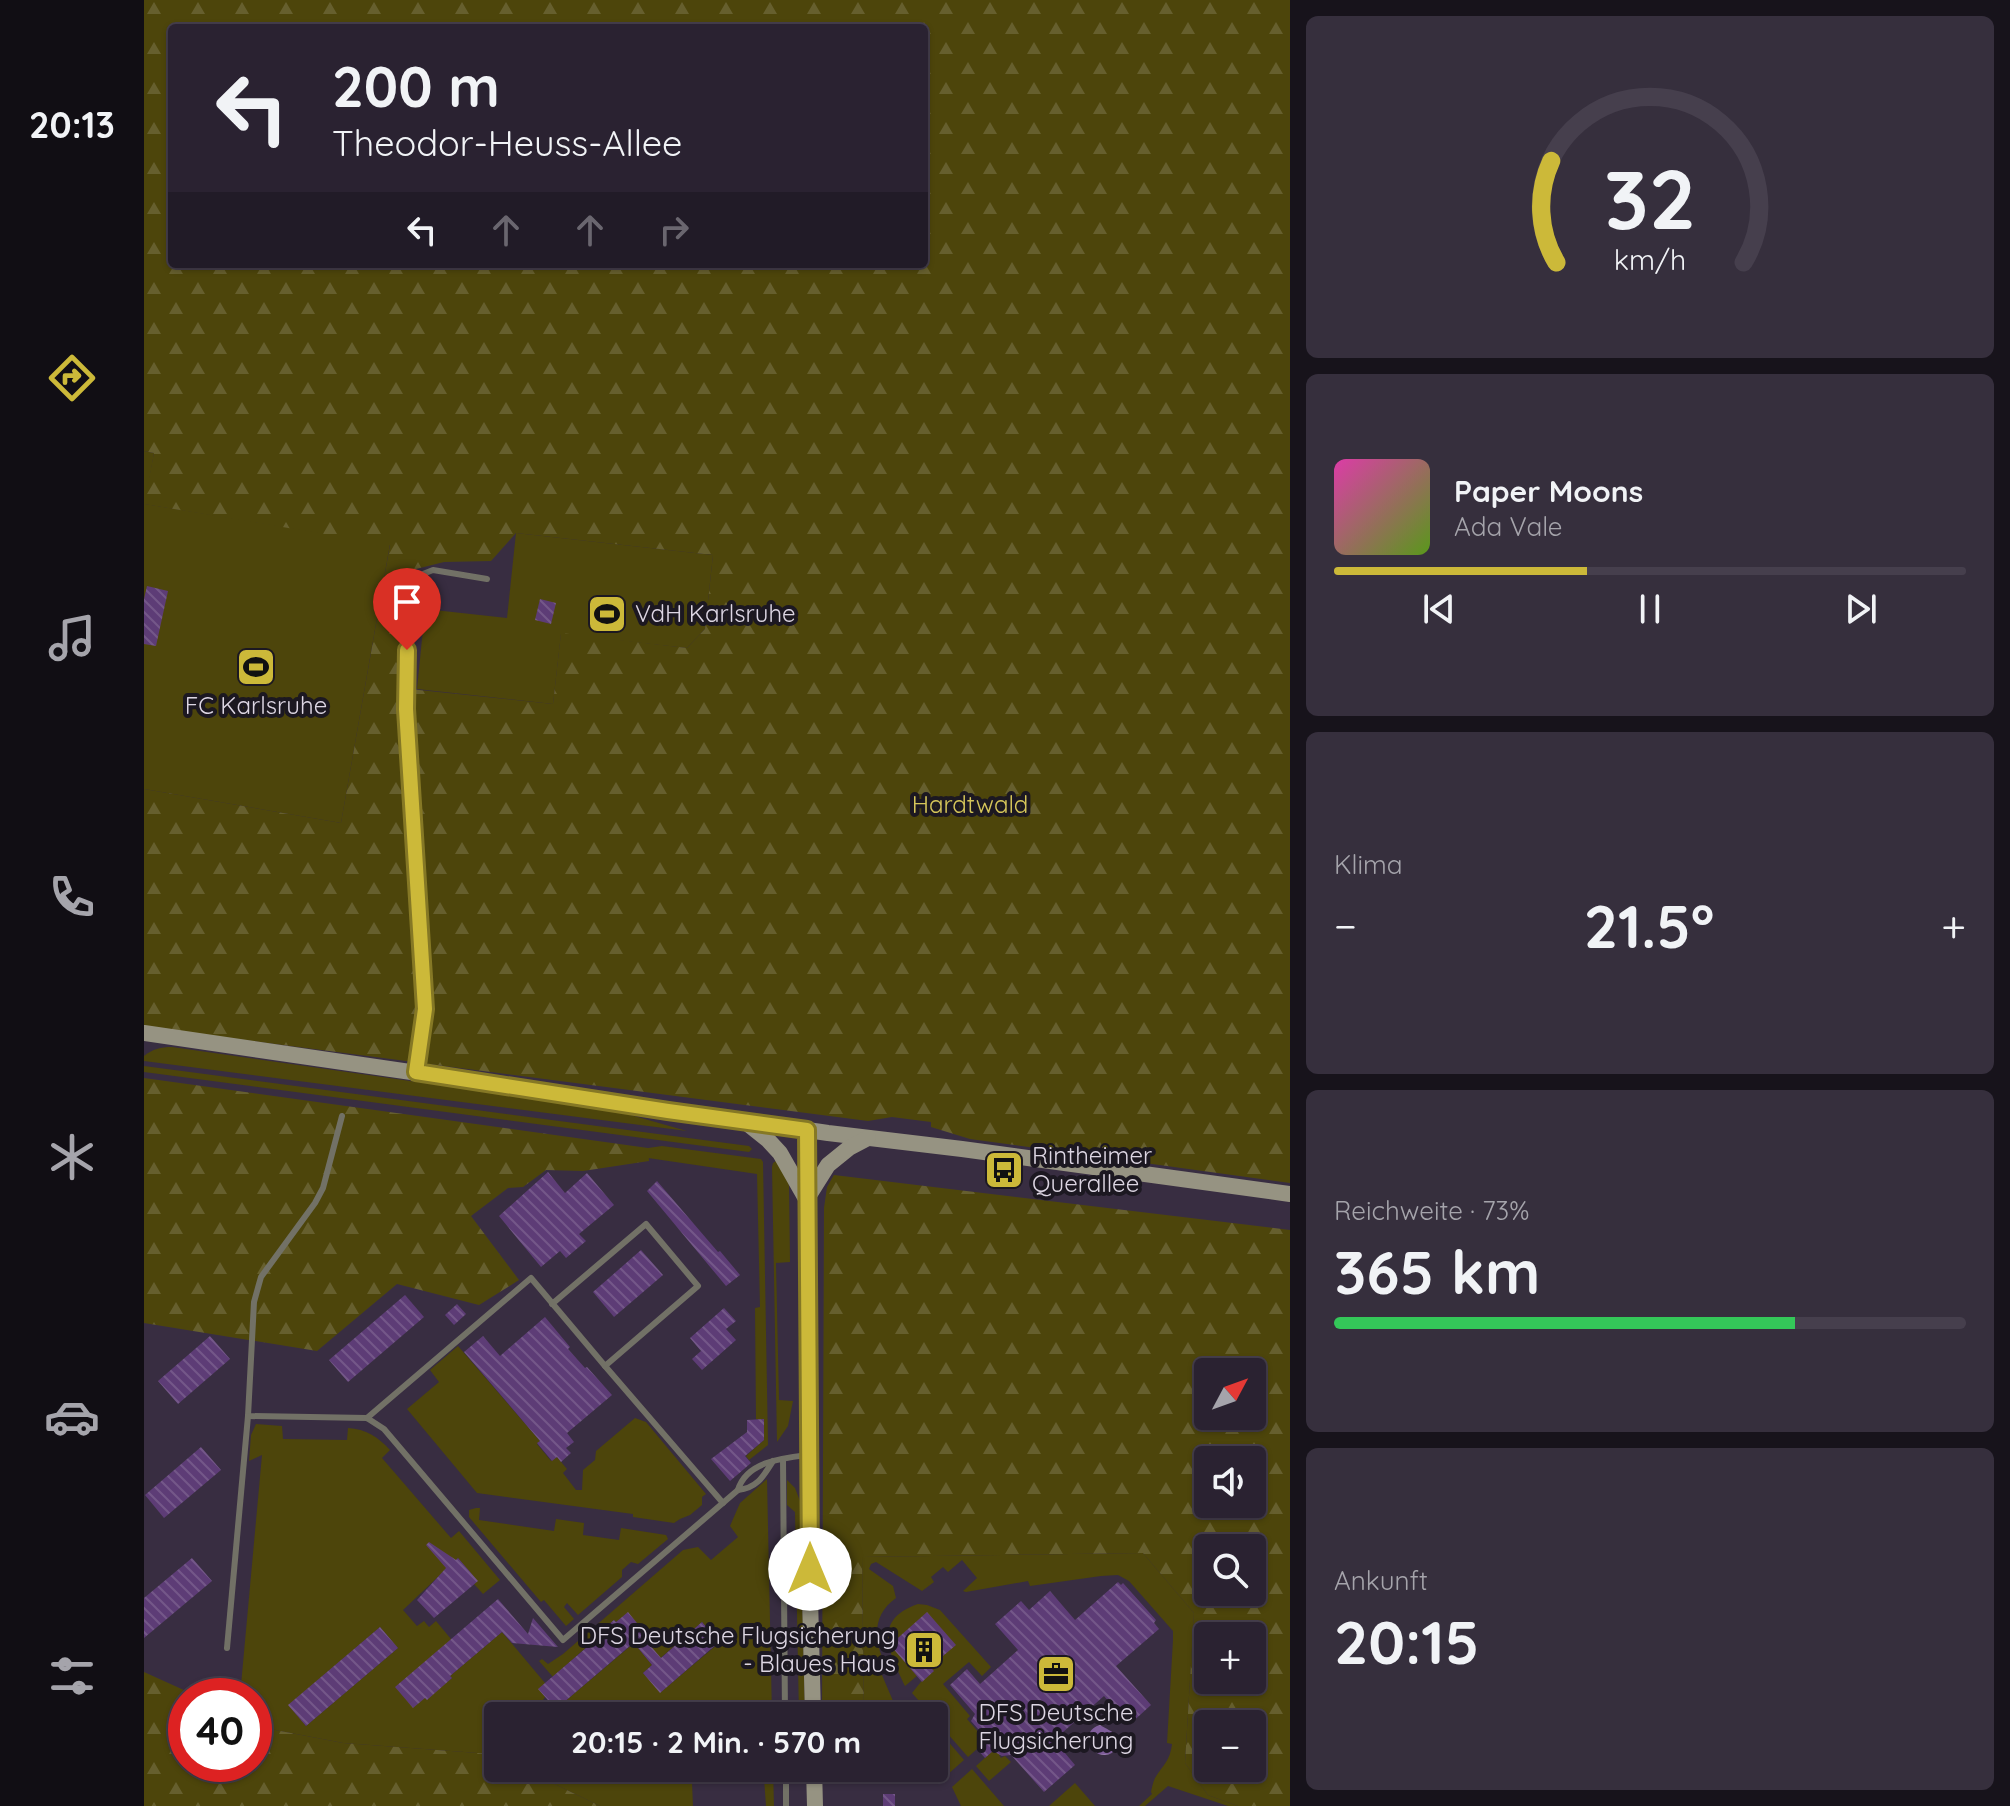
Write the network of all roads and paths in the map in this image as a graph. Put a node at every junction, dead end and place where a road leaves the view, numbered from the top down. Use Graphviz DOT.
graph roads {
  1 [pos="487,579"];
  2 [pos="144,1033"];
  3 [pos="416,1072"];
  4 [pos="342,1116"];
  5 [pos="742,1119"];
  6 [pos="807,1130"];
  7 [pos="868,1138"];
  8 [pos="1290,1194"];
  9 [pos="806,1200"];
  10 [pos="552,1304"];
  11 [pos="605,1366"];
  12 [pos="248,1416"];
  13 [pos="367,1418"];
  14 [pos="810,1455"];
  15 [pos="783,1459"];
  16 [pos="773,1461"];
  17 [pos="738,1490"];
  18 [pos="723,1503"];
  19 [pos="227,1648"];
  20 [pos="785,1702"];
  21 [pos="813,1702"];
  22 [pos="786,1782"];
  23 [pos="814,1782"];
  24 [pos="786,1806"];
  25 [pos="815,1806"];
  1 -- 3 [label="lane"];
  2 -- 3 [label="main road"];
  3 -- 5 [label="main road"];
  4 -- 12 [label="lane"];
  5 -- 6 [label="main road"];
  5 -- 9 [label="main road"];
  6 -- 7 [label="main road"];
  6 -- 9 [label="main road"];
  7 -- 8 [label="main road"];
  7 -- 9 [label="main road"];
  9 -- 14 [label="main road"];
  10 -- 11 [label="lane"];
  10 -- 11 [label="lane"];
  10 -- 13 [label="lane"];
  11 -- 18 [label="lane"];
  12 -- 13 [label="lane"];
  12 -- 19 [label="lane"];
  13 -- 18 [label="lane"];
  14 -- 15 [label="lane"];
  14 -- 21 [label="main road"];
  15 -- 16 [label="lane"];
  15 -- 20 [label="lane"];
  16 -- 17 [label="lane"];
  16 -- 17 [label="lane"];
  17 -- 18 [label="lane"];
  22 -- 24 [label="lane"];
  23 -- 25 [label="main road"];
}
